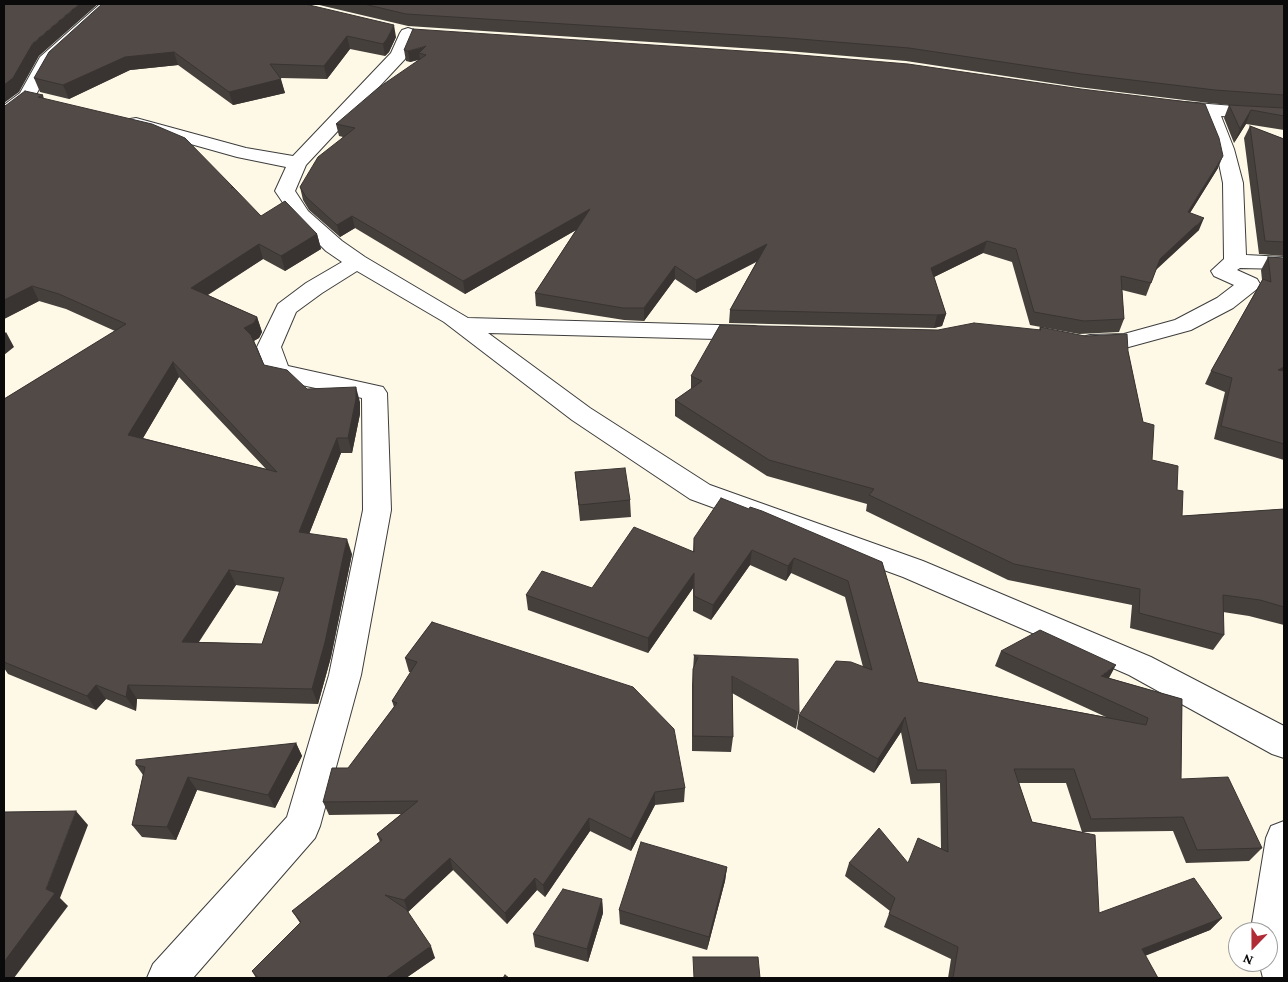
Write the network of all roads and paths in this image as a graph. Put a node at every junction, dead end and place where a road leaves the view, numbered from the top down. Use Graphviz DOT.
graph roads {
  1 [pos="109,4"];
  2 [pos="410,33"];
  3 [pos="27,96"];
  4 [pos="46,101"];
  5 [pos="1153,103"];
  6 [pos="1209,110"];
  7 [pos="4,114"];
  8 [pos="1284,115"];
  9 [pos="121,118"];
  10 [pos="297,163"];
  11 [pos="1235,261"];
  12 [pos="356,262"];
  13 [pos="1284,263"];
  14 [pos="462,326"];
  15 [pos="773,333"];
  16 [pos="1070,341"];
  17 [pos="1284,743"];
  18 [pos="1284,838"];
  19 [pos="167,978"];
  20 [pos="1283,978"];
  1 -- 3 [label="street"];
  2 -- 10 [label="street"];
  3 -- 4 [label="street"];
  3 -- 7 [label="street"];
  5 -- 6 [label="street"];
  6 -- 8 [label="street"];
  6 -- 11 [label="street"];
  9 -- 10 [label="street"];
  10 -- 12 [label="street"];
  11 -- 13 [label="street"];
  11 -- 16 [label="street"];
  12 -- 14 [label="street"];
  12 -- 19 [label="street"];
  14 -- 15 [label="street"];
  14 -- 17 [label="street"];
  18 -- 20 [label="street"];
}
